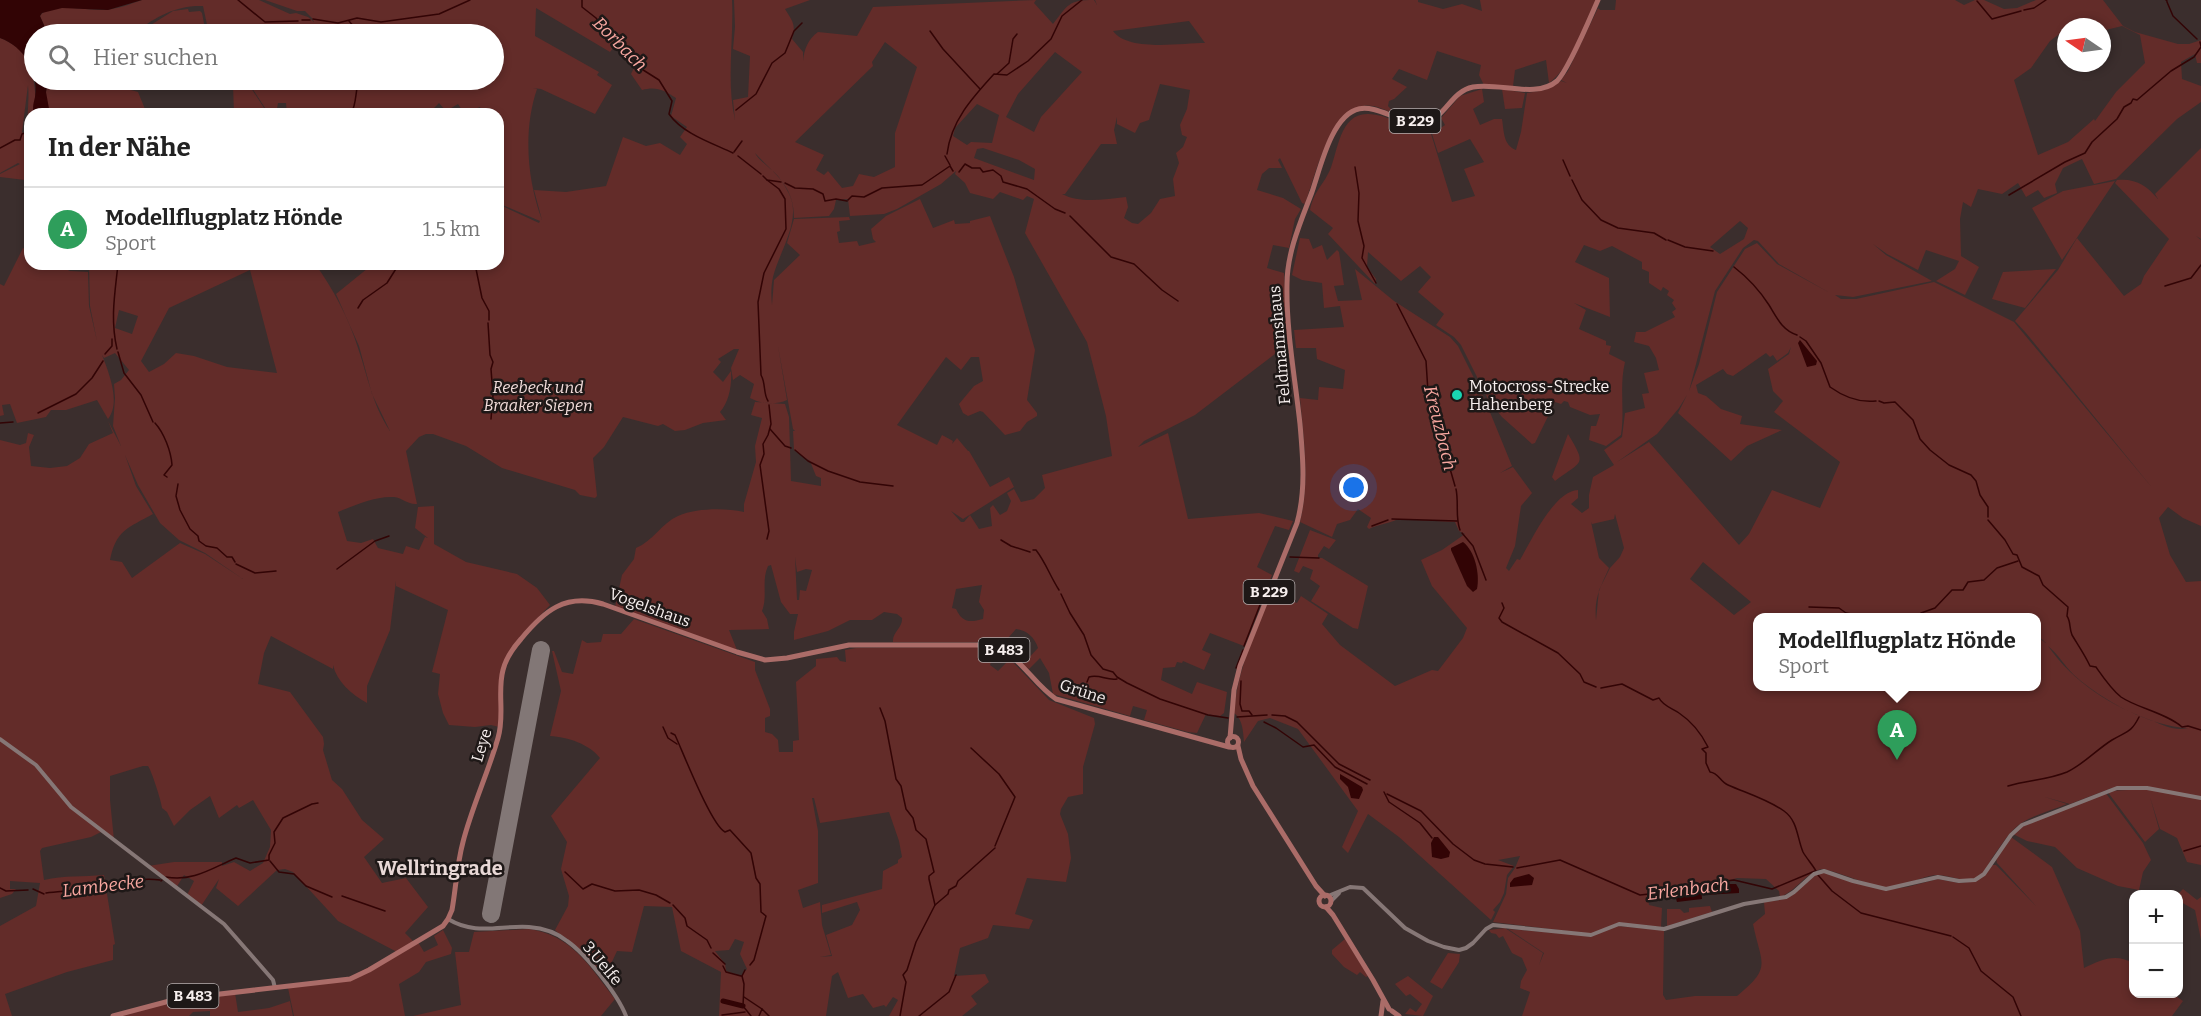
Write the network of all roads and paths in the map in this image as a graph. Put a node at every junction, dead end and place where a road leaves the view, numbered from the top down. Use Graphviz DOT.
graph roads {
  1 [pos="1598,0"];
  2 [pos="887,645"];
  3 [pos="514,648"];
  4 [pos="0,740"];
  5 [pos="1232,743"];
  6 [pos="2201,798"];
  7 [pos="1327,901"];
  8 [pos="448,919"];
  9 [pos="275,988"];
  10 [pos="1387,1012"];
  11 [pos="113,1016"];
  12 [pos="626,1016"];
  13 [pos="1399,1016"];
  1 -- 5 [label="main road, Feldmannshaus / B 229"];
  2 -- 3 [label="main road, Vogelshaus / B 483"];
  2 -- 5 [label="main road, Grüne / B 483"];
  3 -- 8 [label="main road, Leye / B 483"];
  4 -- 9 [label="street"];
  5 -- 7 [label="main road"];
  6 -- 7 [label="street"];
  7 -- 10 [label="main road"];
  8 -- 9 [label="main road, B 483"];
  8 -- 12 [label="street, 3.Uelfe"];
  9 -- 11 [label="main road, B 483"];
  10 -- 13 [label="main road"];
}
